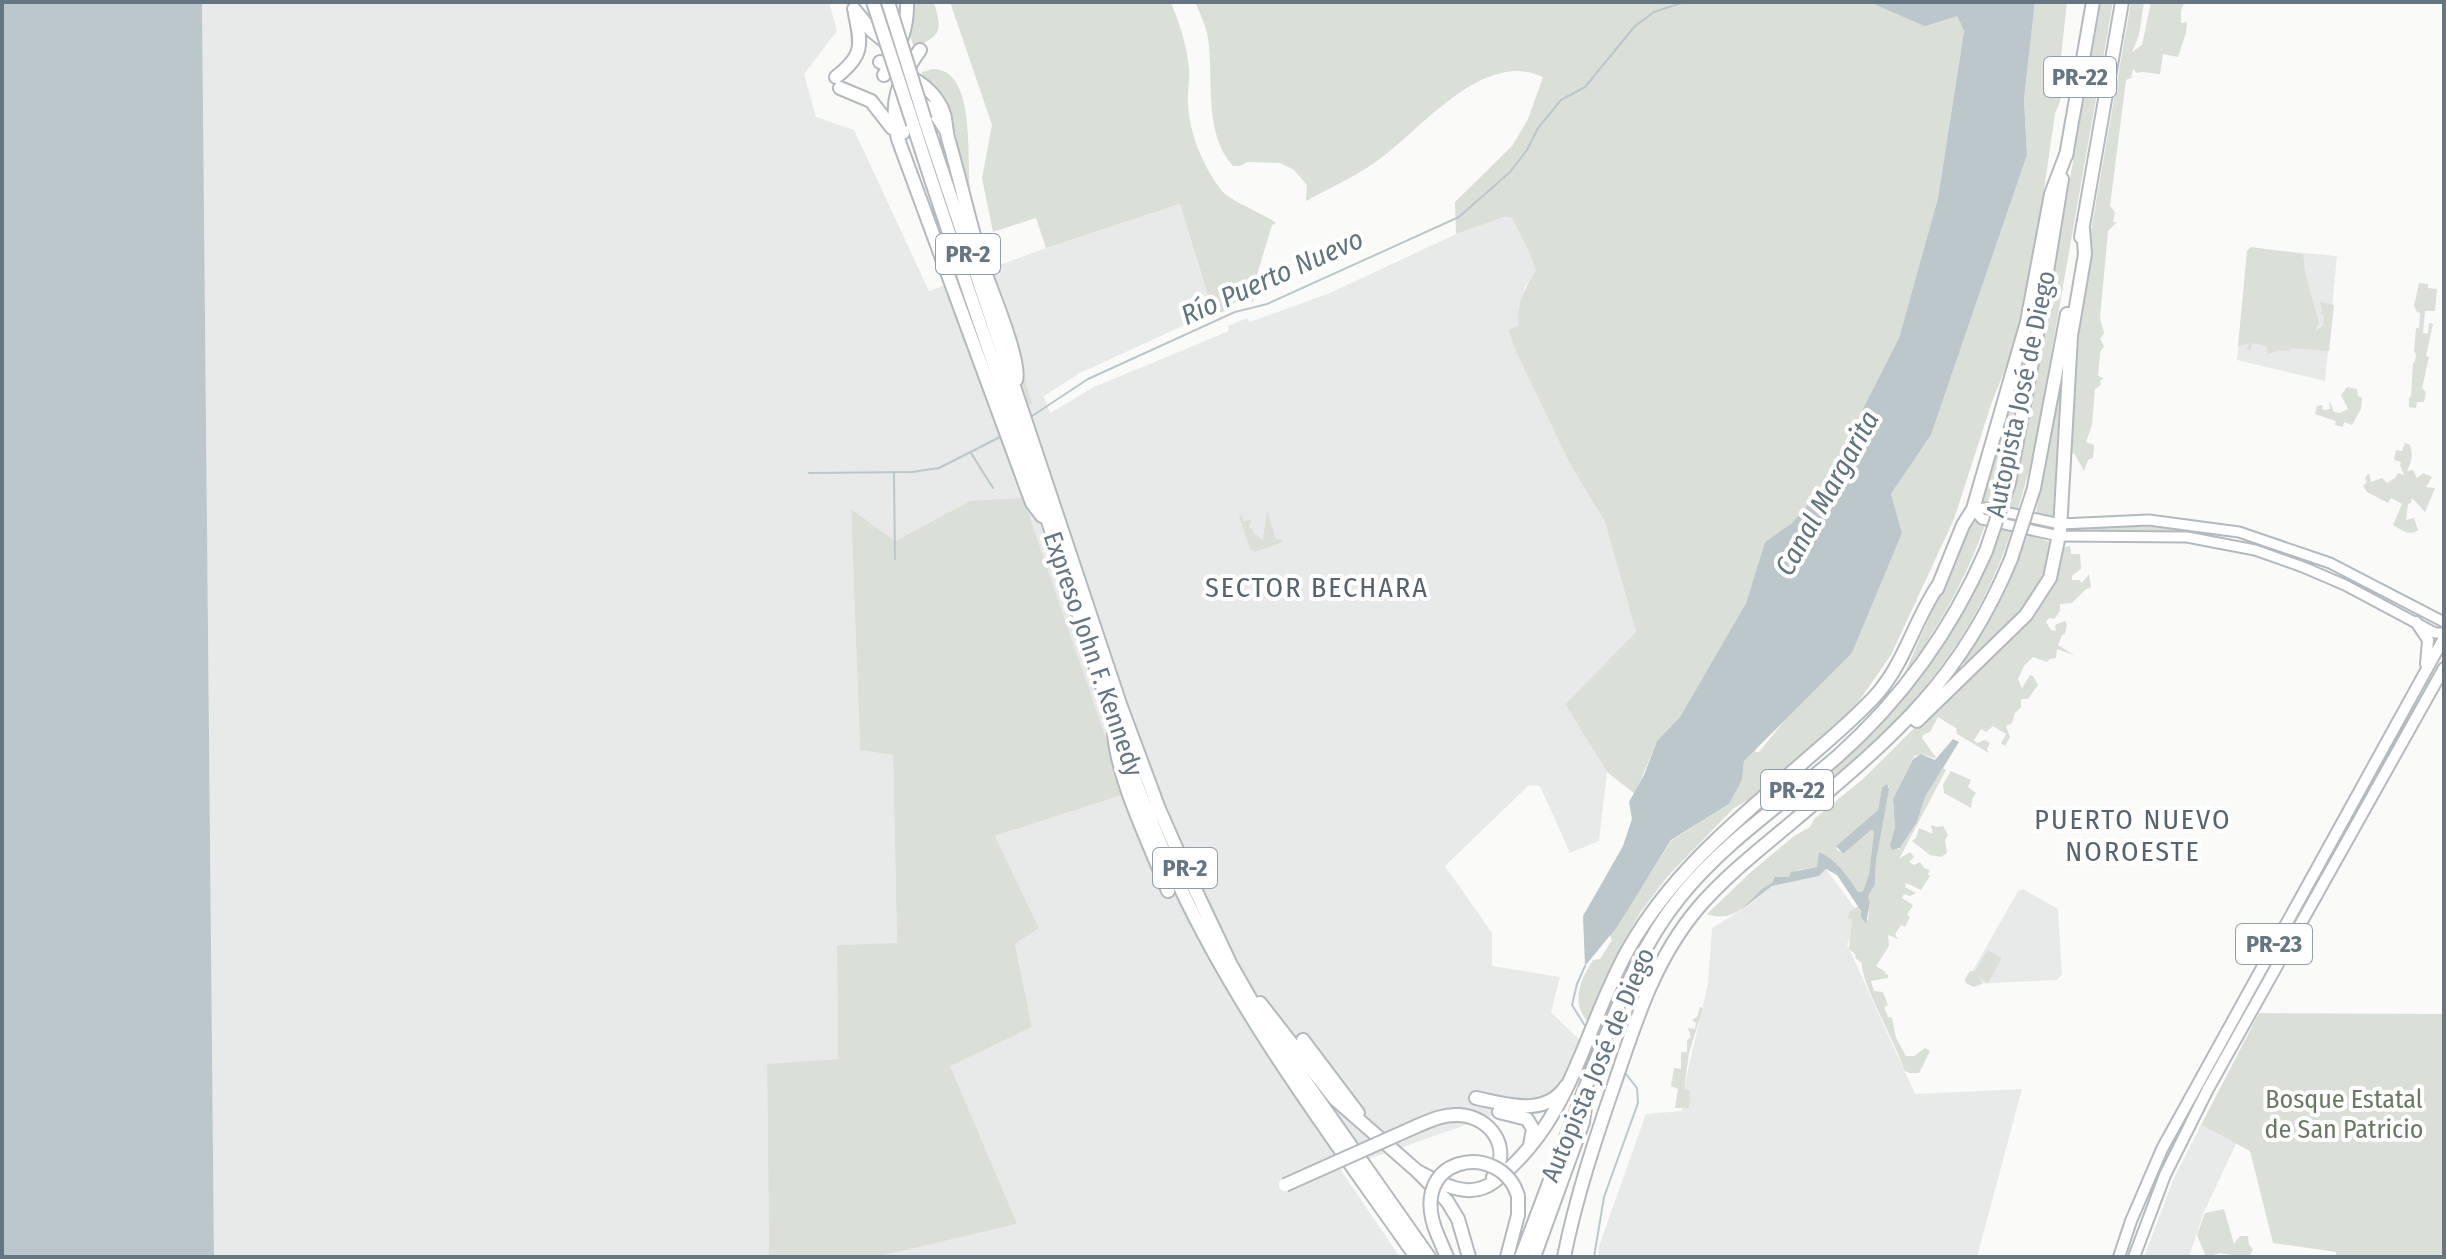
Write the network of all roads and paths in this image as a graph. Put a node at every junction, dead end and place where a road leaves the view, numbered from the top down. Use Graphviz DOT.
graph roads {
  1 [pos="873,2"];
  2 [pos="888,2"];
  3 [pos="907,2"];
  4 [pos="2093,2"];
  5 [pos="2122,2"];
  6 [pos="853,6"];
  7 [pos="897,51"];
  8 [pos="904,75"];
  9 [pos="919,122"];
  10 [pos="947,132"];
  11 [pos="898,139"];
  12 [pos="2067,152"];
  13 [pos="914,180"];
  14 [pos="2083,229"];
  15 [pos="2031,304"];
  16 [pos="1014,387"];
  17 [pos="1011,412"];
  18 [pos="1020,439"];
  19 [pos="1973,509"];
  20 [pos="2059,530"];
  21 [pos="1939,584"];
  22 [pos="2416,622"];
  23 [pos="2444,622"];
  24 [pos="2444,636"];
  25 [pos="2444,668"];
  26 [pos="2420,681"];
  27 [pos="1867,704"];
  28 [pos="1113,718"];
  29 [pos="1838,755"];
  30 [pos="1852,771"];
  31 [pos="1168,891"];
  32 [pos="1243,988"];
  33 [pos="1303,1040"];
  34 [pos="1581,1059"];
  35 [pos="1590,1075"];
  36 [pos="1368,1129"];
  37 [pos="1529,1146"];
  38 [pos="1417,1171"];
  39 [pos="1285,1185"];
  40 [pos="1465,1191"];
  41 [pos="1416,1257"];
  42 [pos="1429,1257"];
  43 [pos="1447,1257"];
  44 [pos="1469,1257"];
  45 [pos="1507,1257"];
  46 [pos="1521,1257"];
  47 [pos="1534,1257"];
  48 [pos="1564,1257"];
  49 [pos="2119,1257"];
  50 [pos="2134,1257"];
  1 -- 9 [label="highway, Expreso John F. Kennedy / PR-2, bridge"];
  2 -- 9 [label="highway, Expreso John F. Kennedy / PR-2, bridge"];
  3 -- 7 [label="highway"];
  4 -- 12 [label="highway, Autopista José de Diego / PR-22"];
  5 -- 14 [label="highway, Autopista José de Diego / PR-22"];
  6 -- 7 [label="highway"];
  6 -- 11 [label="highway"];
  7 -- 8 [label="highway"];
  7 -- 8 [label="highway"];
  8 -- 10 [label="highway"];
  8 -- 11 [label="highway"];
  9 -- 16 [label="highway, Expreso John F. Kennedy / PR-2"];
  9 -- 17 [label="highway, Expreso John F. Kennedy / PR-2"];
  10 -- 13 [label="highway"];
  10 -- 16 [label="highway"];
  11 -- 13 [label="highway"];
  12 -- 15 [label="highway"];
  12 -- 29 [label="highway, Autopista José de Diego / PR-22, bridge"];
  13 -- 17 [label="highway"];
  14 -- 20 [label="highway"];
  14 -- 30 [label="highway, Autopista José de Diego / PR-22, bridge"];
  15 -- 19 [label="highway"];
  15 -- 27 [label="highway"];
  16 -- 17 [label="highway, Expreso John F. Kennedy / PR-2"];
  17 -- 18 [label="highway, Expreso John F. Kennedy / PR-2"];
  18 -- 28 [label="highway, Expreso John F. Kennedy / PR-2"];
  18 -- 32 [label="highway, Expreso John F. Kennedy / PR-2"];
  19 -- 20 [label="main road"];
  19 -- 21 [label="highway"];
  20 -- 22 [label="main road"];
  20 -- 23 [label="main road"];
  20 -- 30 [label="highway"];
  21 -- 27 [label="highway"];
  21 -- 29 [label="highway"];
  22 -- 24 [label="main road"];
  22 -- 26 [label="main road"];
  24 -- 26 [label="main road, PR-23"];
  25 -- 50 [label="main road, PR-23"];
  26 -- 49 [label="main road, PR-23"];
  27 -- 34 [label="highway"];
  28 -- 31 [label="highway"];
  28 -- 41 [label="highway, Expreso John F. Kennedy / PR-2"];
  29 -- 35 [label="highway, Autopista José de Diego / PR-22"];
  30 -- 48 [label="highway, Autopista José de Diego / PR-22"];
  32 -- 36 [label="highway"];
  32 -- 42 [label="highway, Expreso John F. Kennedy / PR-2"];
  33 -- 36 [label="highway"];
  34 -- 37 [label="highway"];
  34 -- 37 [label="highway"];
  35 -- 46 [label="highway, Autopista José de Diego / PR-22"];
  35 -- 47 [label="highway"];
  36 -- 38 [label="highway"];
  37 -- 40 [label="highway"];
  38 -- 40 [label="highway"];
  38 -- 44 [label="highway"];
  39 -- 40 [label="highway, bridge"];
  43 -- 45 [label="highway, bridge"];
}
